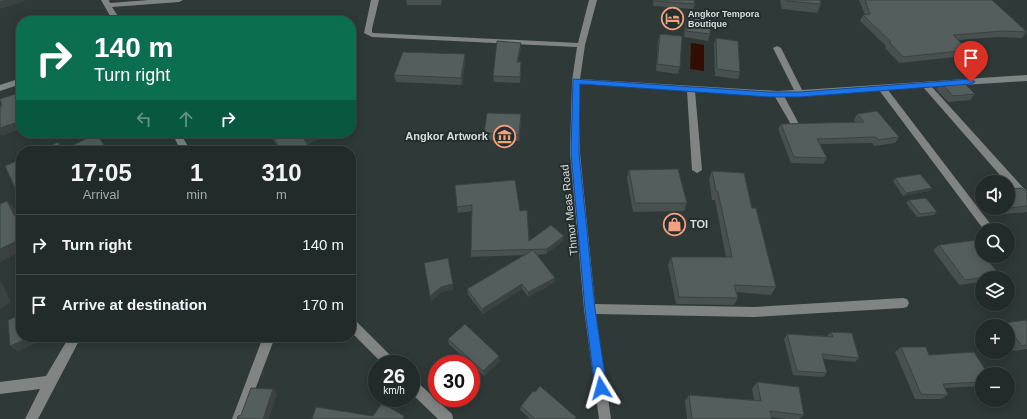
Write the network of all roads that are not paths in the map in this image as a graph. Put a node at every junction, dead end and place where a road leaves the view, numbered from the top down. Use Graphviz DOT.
graph roads {
  1 [pos="179,0"];
  2 [pos="375,0"];
  3 [pos="593,0"];
  4 [pos="107,2"];
  5 [pos="114,16"];
  6 [pos="581,45"];
  7 [pos="777,48"];
  8 [pos="1027,78"];
  9 [pos="576,81"];
  10 [pos="16,83"];
  11 [pos="926,85"];
  12 [pos="0,88"];
  13 [pos="882,88"];
  14 [pos="691,89"];
  15 [pos="778,94"];
  16 [pos="800,94"];
  17 [pos="795,124"];
  18 [pos="697,170"];
  19 [pos="1027,199"];
  20 [pos="985,223"];
  21 [pos="903,303"];
  22 [pos="590,309"];
  23 [pos="356,329"];
  24 [pos="72,342"];
  25 [pos="267,342"];
  26 [pos="382,355"];
  27 [pos="50,382"];
  28 [pos="0,388"];
  29 [pos="420,393"];
  30 [pos="31,419"];
  31 [pos="238,419"];
  32 [pos="447,419"];
  33 [pos="605,419"];
  1 -- 4 [label="street"];
  2 -- 6 [label="street"];
  3 -- 6 [label="street, Thmor Meas Road"];
  4 -- 5 [label="street"];
  6 -- 9 [label="street, Thmor Meas Road"];
  7 -- 16 [label="street"];
  8 -- 11 [label="street"];
  9 -- 14 [label="street"];
  9 -- 22 [label="street, Thmor Meas Road"];
  10 -- 12 [label="street"];
  11 -- 13 [label="street"];
  11 -- 19 [label="street"];
  13 -- 16 [label="street"];
  13 -- 20 [label="street"];
  14 -- 15 [label="street"];
  14 -- 18 [label="street"];
  15 -- 16 [label="street"];
  15 -- 17 [label="street"];
  21 -- 22 [label="street"];
  22 -- 33 [label="street, Thmor Meas Road"];
  23 -- 26 [label="street"];
  24 -- 27 [label="street"];
  25 -- 31 [label="street"];
  27 -- 28 [label="street"];
  27 -- 30 [label="street"];
  29 -- 32 [label="street"];
}
